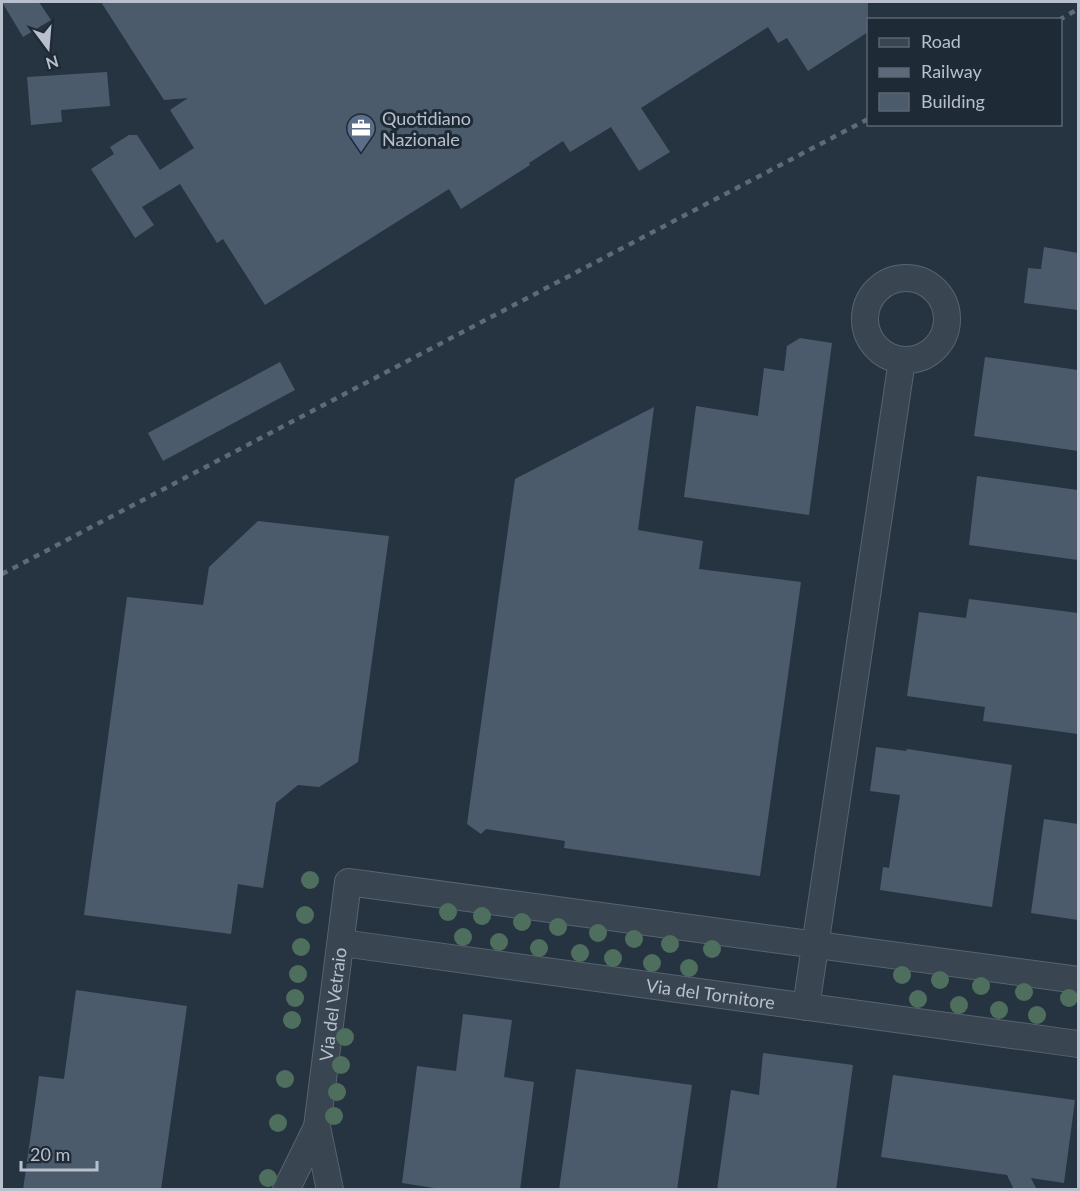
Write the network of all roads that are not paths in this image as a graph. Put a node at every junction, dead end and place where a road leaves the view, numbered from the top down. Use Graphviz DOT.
graph roads {
  1 [pos="902,360"];
  2 [pos="342,943"];
  3 [pos="814,944"];
  4 [pos="1078,980"];
  5 [pos="807,1006"];
  6 [pos="1078,1044"];
  7 [pos="316,1127"];
  8 [pos="286,1190"];
  9 [pos="330,1190"];
  1 -- 3 [label="street"];
  2 -- 3 [label="street, Via del Vetraio"];
  2 -- 5 [label="street, Via del Tornitore"];
  2 -- 7 [label="street, Via del Vetraio"];
  3 -- 4 [label="street"];
  3 -- 5 [label="street"];
  5 -- 6 [label="street, Via del Tornitore"];
  7 -- 8 [label="street"];
  7 -- 9 [label="street"];
}
